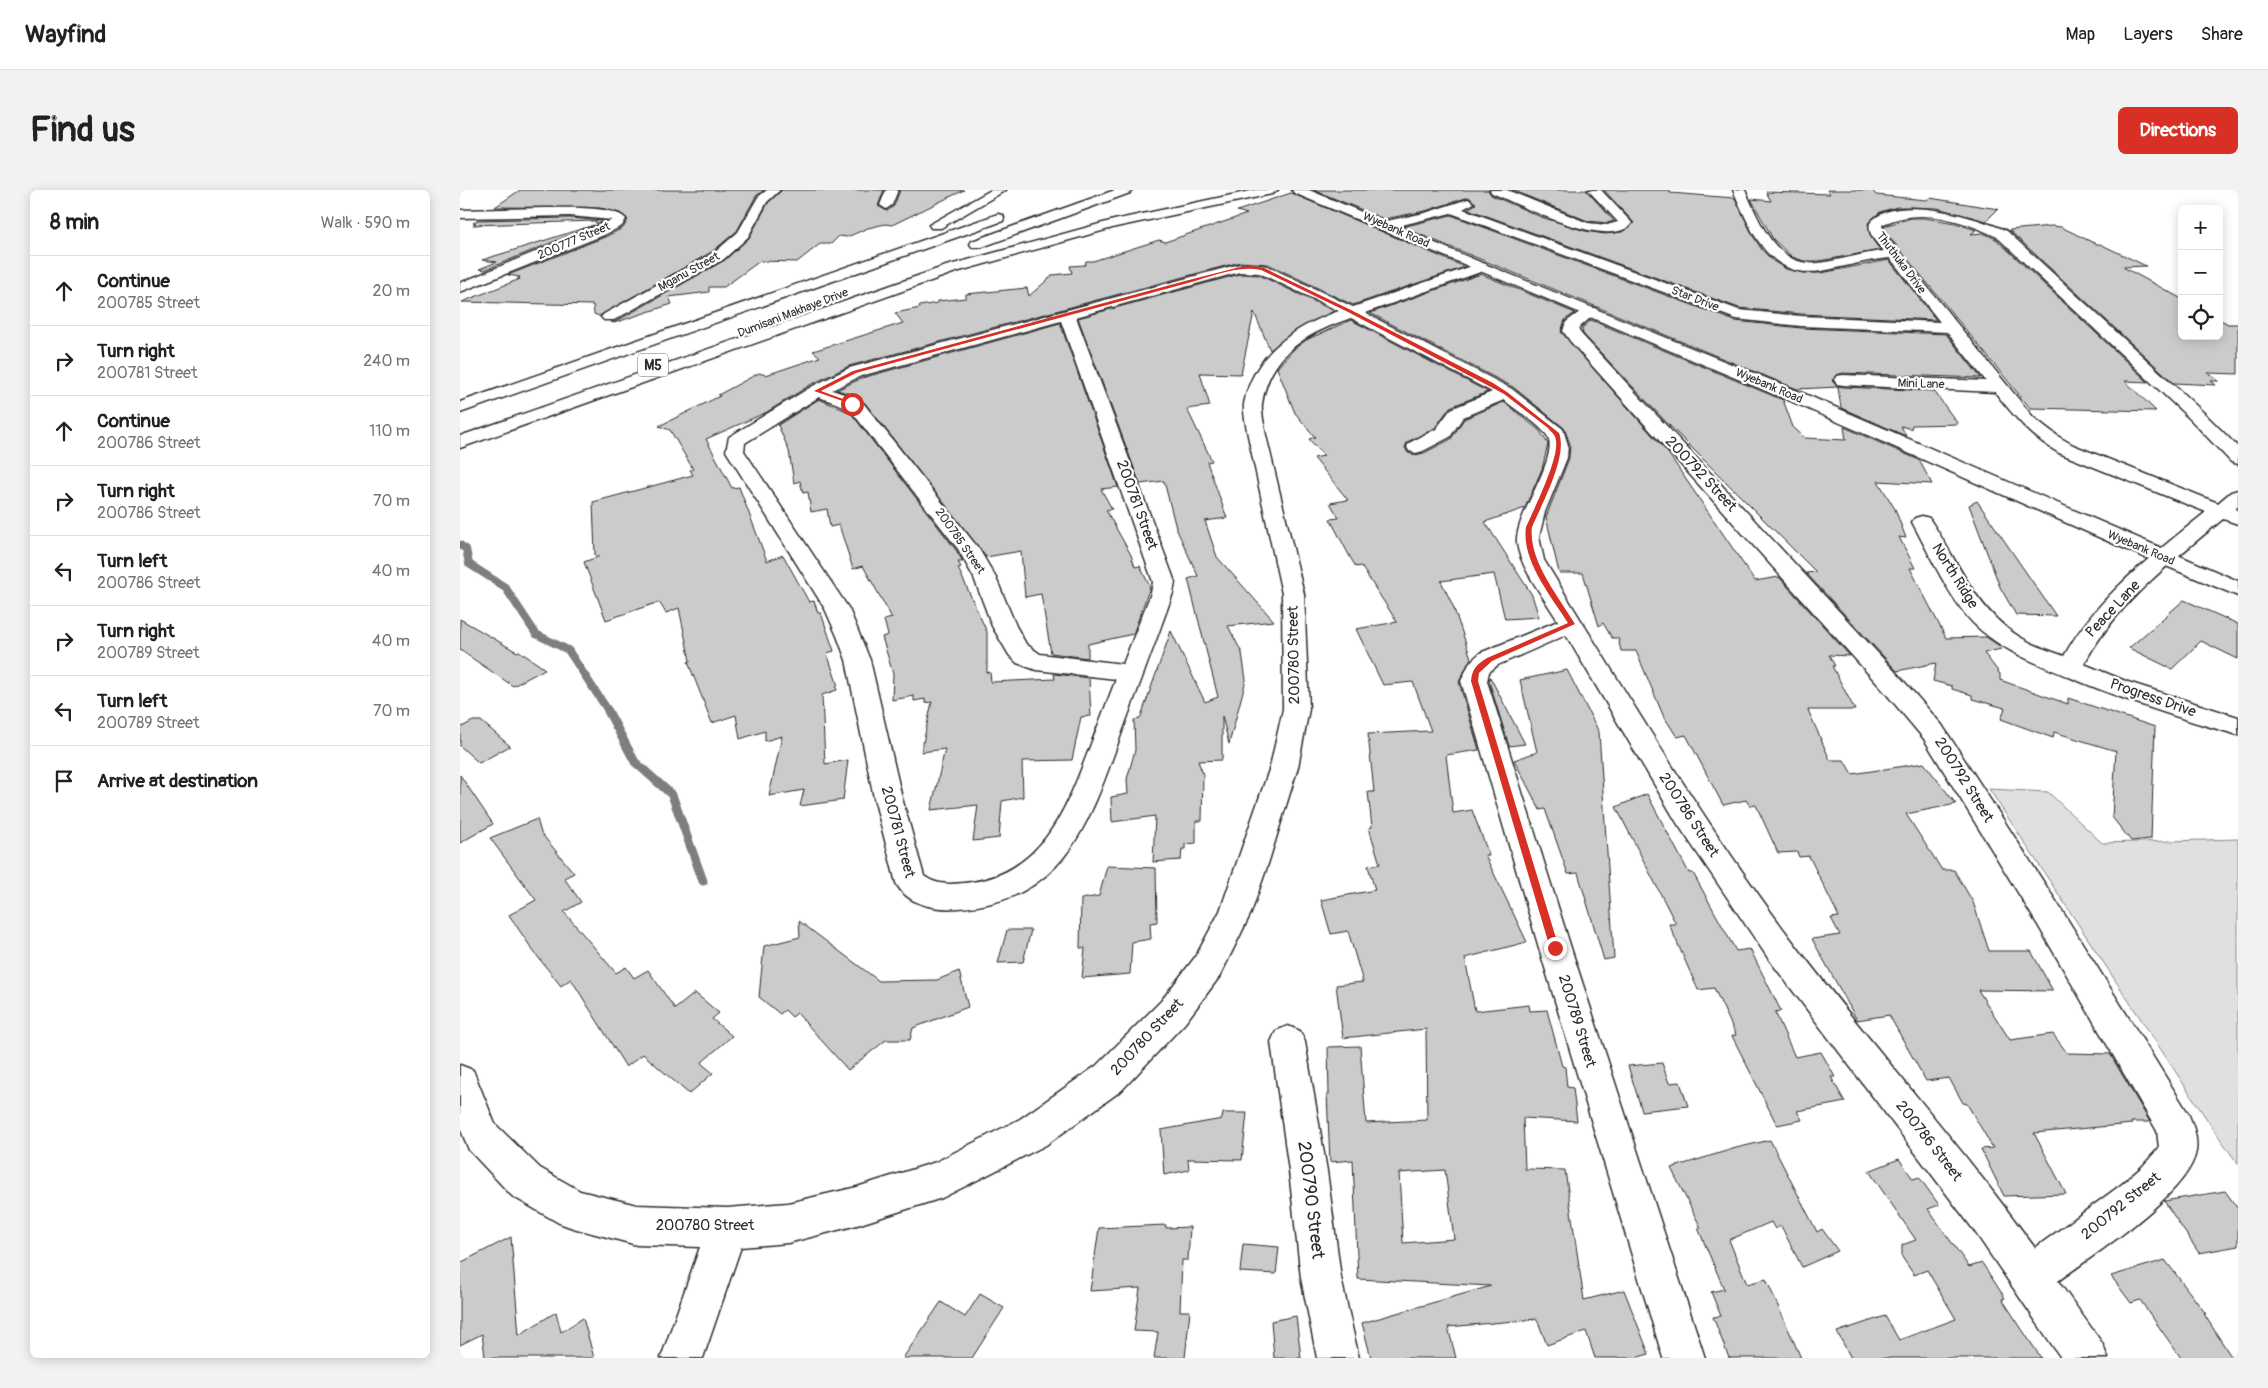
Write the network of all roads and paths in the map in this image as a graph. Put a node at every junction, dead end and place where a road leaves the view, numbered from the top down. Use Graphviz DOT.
graph roads {
  1 [pos="774,190"];
  2 [pos="892,190"];
  3 [pos="1000,190"];
  4 [pos="1126,190"];
  5 [pos="1272,190"];
  6 [pos="1298,190"];
  7 [pos="1594,190"];
  8 [pos="1739,190"];
  9 [pos="1497,191"];
  10 [pos="886,206"];
  11 [pos="1452,209"];
  12 [pos="1014,212"];
  13 [pos="460,214"];
  14 [pos="1386,225"];
  15 [pos="960,250"];
  16 [pos="1894,254"];
  17 [pos="916,266"];
  18 [pos="1481,267"];
  19 [pos="460,288"];
  20 [pos="1350,311"];
  21 [pos="1590,311"];
  22 [pos="1067,315"];
  23 [pos="609,317"];
  24 [pos="1950,326"];
  25 [pos="1843,380"];
  26 [pos="1999,387"];
  27 [pos="817,391"];
  28 [pos="1506,393"];
  29 [pos="501,394"];
  30 [pos="460,408"];
  31 [pos="460,435"];
  32 [pos="460,442"];
  33 [pos="1416,447"];
  34 [pos="2238,458"];
  35 [pos="2238,496"];
  36 [pos="2229,514"];
  37 [pos="1922,522"];
  38 [pos="2164,558"];
  39 [pos="2238,589"];
  40 [pos="1572,624"];
  41 [pos="2070,667"];
  42 [pos="1131,673"];
  43 [pos="2238,726"];
  44 [pos="1288,1042"];
  45 [pos="460,1082"];
  46 [pos="727,1228"];
  47 [pos="2029,1277"];
  48 [pos="682,1358"];
  49 [pos="1338,1358"];
  50 [pos="1684,1358"];
  51 [pos="2087,1358"];
  1 -- 23 [label="street, Mganu Street"];
  2 -- 10 [label="street"];
  3 -- 29 [label="street"];
  4 -- 15 [label="street"];
  5 -- 32 [label="street"];
  6 -- 14 [label="street, Wyebank Road"];
  7 -- 9 [label="street"];
  8 -- 16 [label="street"];
  9 -- 11 [label="street"];
  11 -- 14 [label="street"];
  11 -- 24 [label="street, Star Drive"];
  12 -- 29 [label="street, Dumisani Makhaye Drive / M5"];
  13 -- 19 [label="street, 200777 Street"];
  14 -- 18 [label="street, Wyebank Road"];
  16 -- 24 [label="street, Thuthuka Drive"];
  16 -- 34 [label="street, Thuthuka Drive"];
  17 -- 31 [label="street, Dumisani Makhaye Drive / M5"];
  18 -- 20 [label="street, 200780 Street"];
  18 -- 21 [label="street, Wyebank Road"];
  20 -- 22 [label="street, 200781 Street"];
  20 -- 28 [label="street, 200786 Street"];
  20 -- 46 [label="street, 200780 Street"];
  21 -- 38 [label="street, Wyebank Road"];
  21 -- 47 [label="street, 200792 Street"];
  22 -- 27 [label="street, 200781 Street"];
  22 -- 42 [label="street, 200781 Street"];
  24 -- 26 [label="street, Thuthuka Drive"];
  25 -- 26 [label="street, Mini Lane"];
  26 -- 36 [label="street, Thuthuka Drive"];
  27 -- 42 [label="street, 200785 Street"];
  27 -- 42 [label="street, 200781 Street"];
  28 -- 33 [label="street"];
  28 -- 40 [label="street, 200786 Street"];
  29 -- 30 [label="street, Dumisani Makhaye Drive / M5"];
  35 -- 36 [label="street"];
  36 -- 38 [label="street"];
  37 -- 41 [label="street, North Ridge"];
  38 -- 39 [label="street, Wyebank Road"];
  38 -- 41 [label="street, Peace Lane"];
  40 -- 47 [label="street, 200786 Street"];
  40 -- 50 [label="street, 200789 Street"];
  41 -- 43 [label="street, Progress Drive"];
  44 -- 49 [label="street, 200790 Street"];
  45 -- 46 [label="street, 200780 Street"];
  46 -- 48 [label="street"];
  47 -- 51 [label="street, 200786 Street"];
}
